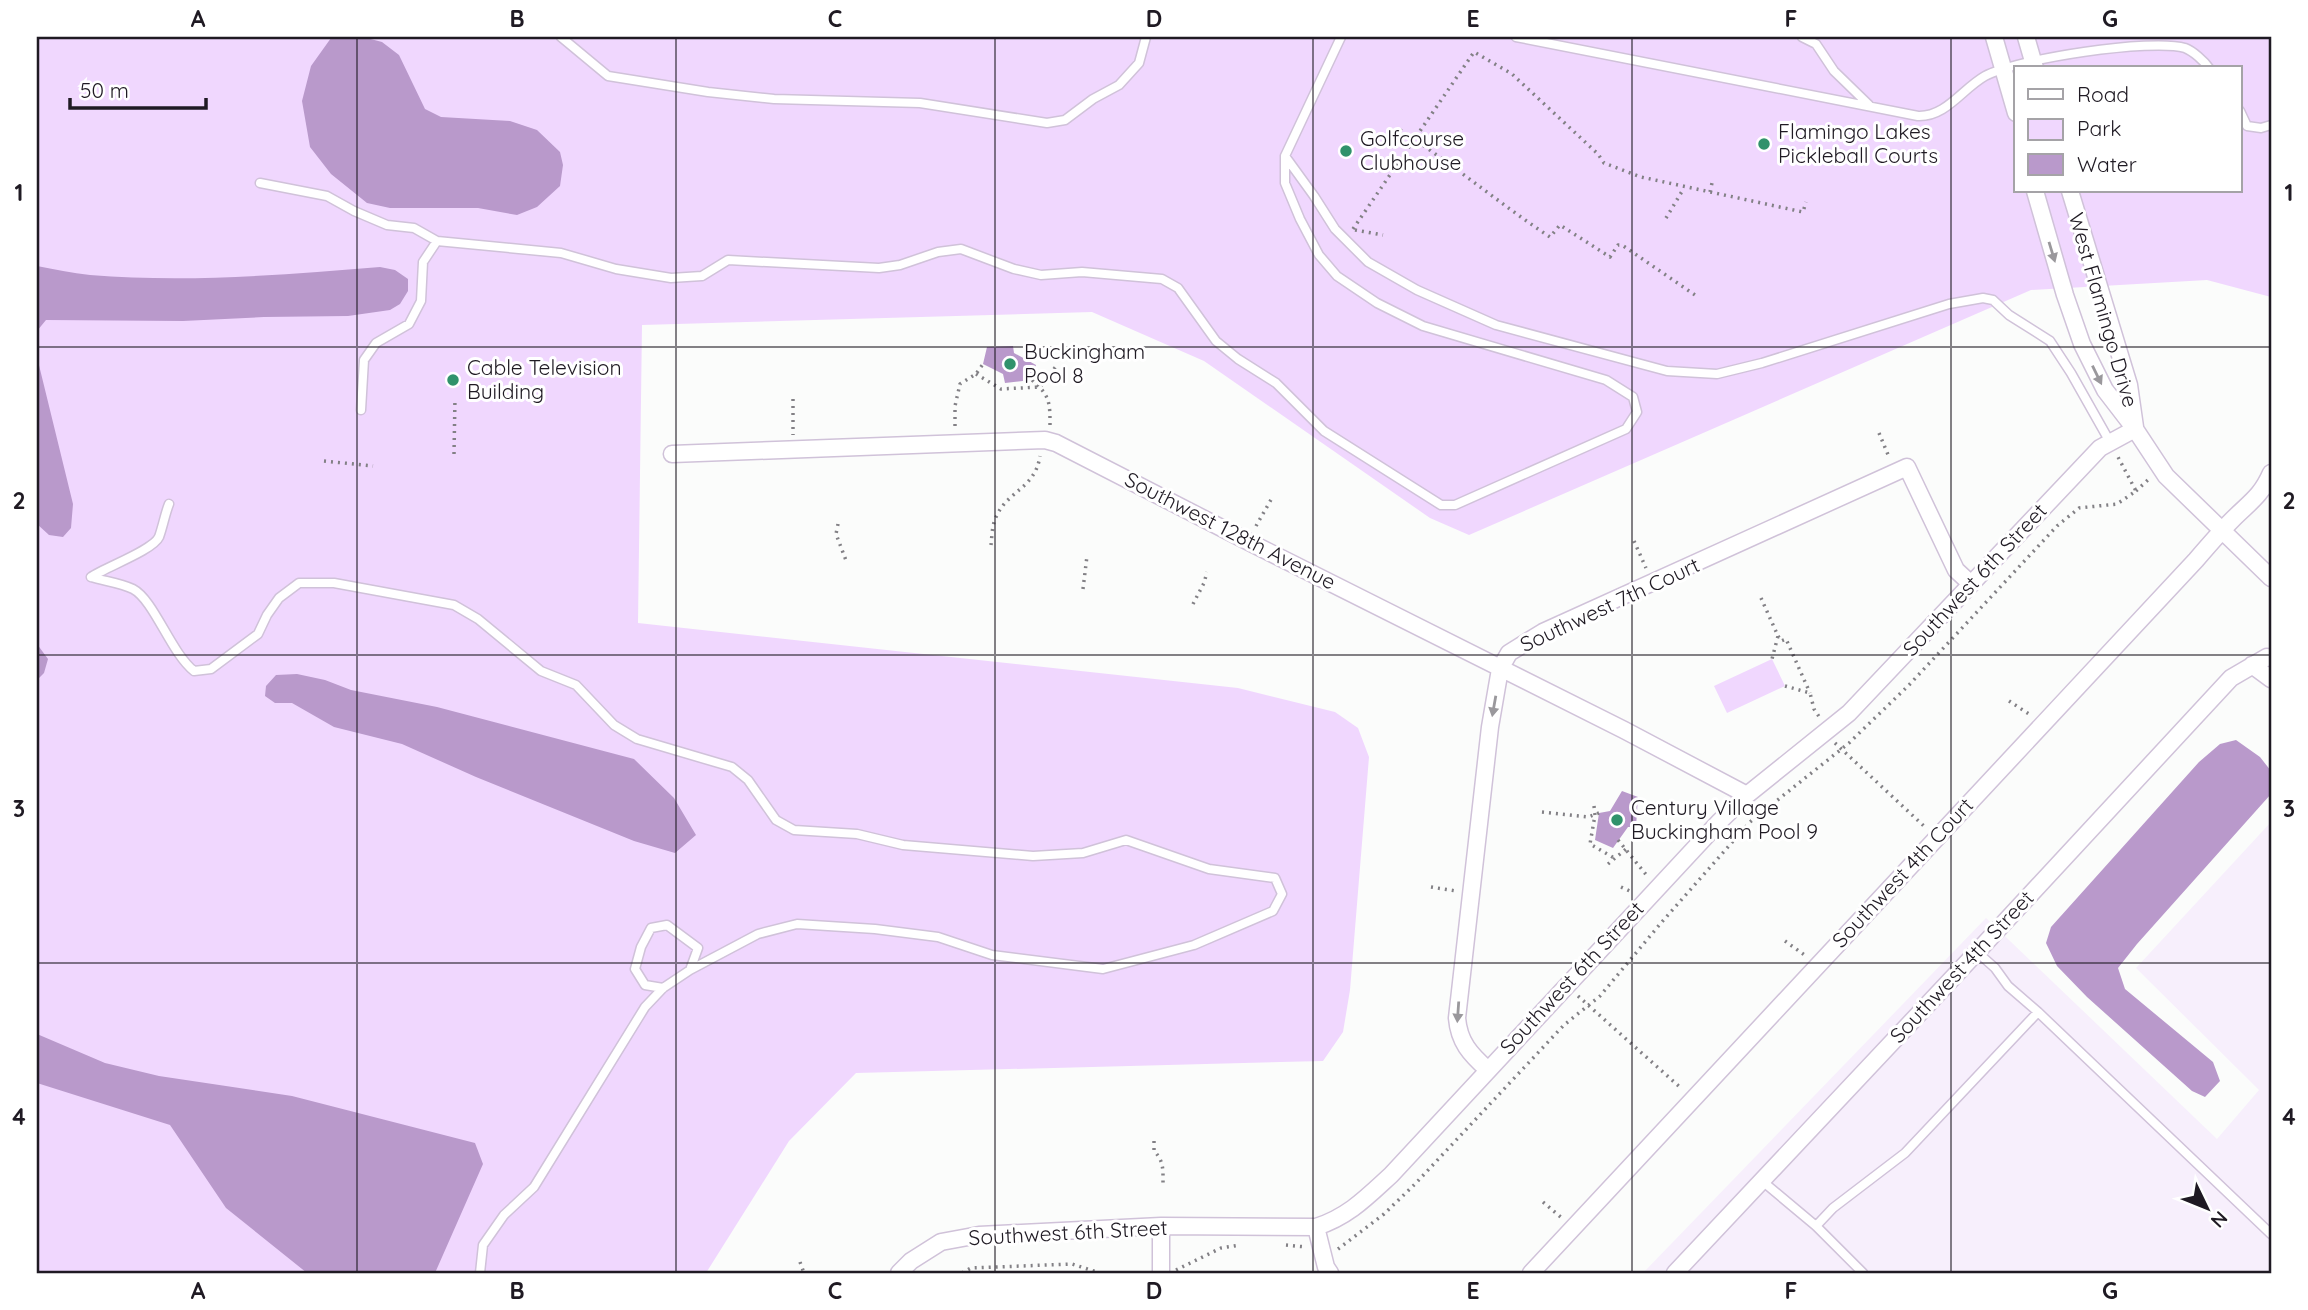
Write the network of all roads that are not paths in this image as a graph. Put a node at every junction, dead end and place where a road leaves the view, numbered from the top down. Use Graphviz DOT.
graph roads {
  1 [pos="561,37"];
  2 [pos="1146,37"];
  3 [pos="1341,37"];
  4 [pos="1516,37"];
  5 [pos="1802,37"];
  6 [pos="1994,37"];
  7 [pos="2026,37"];
  8 [pos="2159,37"];
  9 [pos="2150,45"];
  10 [pos="2034,65"];
  11 [pos="2207,66"];
  12 [pos="2014,68"];
  13 [pos="2005,70"];
  14 [pos="1869,105"];
  15 [pos="2014,105"];
  16 [pos="2242,115"];
  17 [pos="2271,125"];
  18 [pos="1285,156"];
  19 [pos="260,183"];
  20 [pos="2035,192"];
  21 [pos="2070,192"];
  22 [pos="437,241"];
  23 [pos="361,410"];
  24 [pos="2135,429"];
  25 [pos="2110,443"];
  26 [pos="672,454"];
  27 [pos="2271,472"];
  28 [pos="169,504"];
  29 [pos="2221,531"];
  30 [pos="2271,578"];
  31 [pos="1970,583"];
  32 [pos="2271,658"];
  33 [pos="2252,665"];
  34 [pos="1500,669"];
  35 [pos="2271,679"];
  36 [pos="1747,795"];
  37 [pos="1977,952"];
  38 [pos="690,970"];
  39 [pos="663,988"];
  40 [pos="2038,1012"];
  41 [pos="1488,1070"];
  42 [pos="1761,1180"];
  43 [pos="1161,1226"];
  44 [pos="1816,1226"];
  45 [pos="1316,1227"];
  46 [pos="2271,1234"];
  47 [pos="480,1273"];
  48 [pos="899,1273"];
  49 [pos="1161,1273"];
  50 [pos="1330,1273"];
  51 [pos="1531,1273"];
  52 [pos="1675,1273"];
  53 [pos="1863,1273"];
  1 -- 2 [label="lane"];
  3 -- 18 [label="lane"];
  4 -- 14 [label="lane"];
  5 -- 14 [label="lane"];
  6 -- 13 [label="street"];
  7 -- 10 [label="street"];
  8 -- 9 [label="lane"];
  9 -- 10 [label="lane"];
  9 -- 11 [label="lane"];
  12 -- 13 [label="lane"];
  13 -- 14 [label="lane"];
  13 -- 15 [label="street"];
  16 -- 17 [label="lane"];
  18 -- 22 [label="lane"];
  18 -- 25 [label="lane"];
  19 -- 22 [label="lane"];
  20 -- 24 [label="street, West Flamingo Drive, one-way"];
  21 -- 24 [label="street, West Flamingo Drive"];
  22 -- 23 [label="lane"];
  24 -- 25 [label="street, Southwest 6th Street"];
  24 -- 29 [label="street, West Flamingo Drive"];
  25 -- 31 [label="street, Southwest 6th Street"];
  26 -- 34 [label="street, Southwest 128th Avenue"];
  27 -- 29 [label="street, Southwest 4th Court"];
  28 -- 38 [label="lane"];
  29 -- 30 [label="street, West Flamingo Drive"];
  29 -- 51 [label="street, Southwest 4th Court"];
  31 -- 34 [label="street, Southwest 7th Court"];
  31 -- 36 [label="street, Southwest 6th Street"];
  32 -- 33 [label="street, Southwest 4th Street"];
  33 -- 35 [label="street"];
  33 -- 37 [label="street, Southwest 4th Street"];
  34 -- 36 [label="street, Southwest 128th Avenue"];
  34 -- 41 [label="street, Southwest 7th Court, one-way"];
  36 -- 41 [label="street, Southwest 6th Street"];
  37 -- 40 [label="lane"];
  37 -- 42 [label="street, Southwest 4th Street"];
  38 -- 39 [label="lane"];
  38 -- 39 [label="lane"];
  39 -- 47 [label="lane"];
  40 -- 44 [label="lane"];
  40 -- 46 [label="lane"];
  41 -- 45 [label="street, Southwest 6th Street"];
  42 -- 44 [label="lane"];
  42 -- 52 [label="street, Southwest 4th Street"];
  43 -- 45 [label="street, Southwest 6th Street"];
  43 -- 48 [label="street, Southwest 6th Street"];
  43 -- 49 [label="street"];
  44 -- 53 [label="lane"];
  45 -- 50 [label="street"];
}
